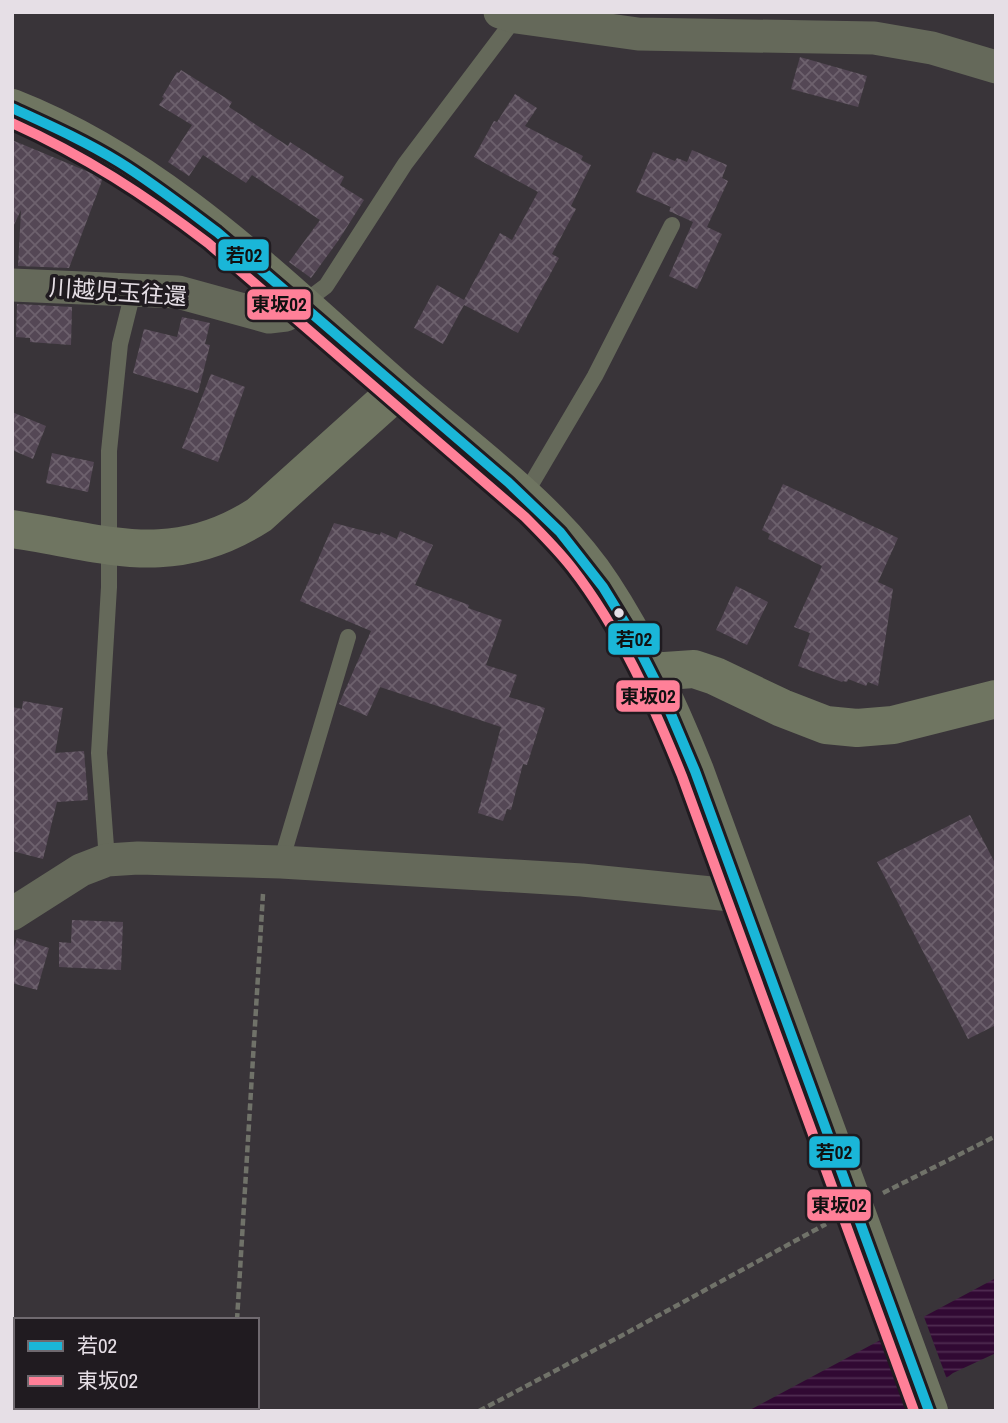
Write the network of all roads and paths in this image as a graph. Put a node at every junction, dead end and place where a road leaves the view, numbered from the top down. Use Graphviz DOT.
graph roads {
  1 [pos="508,15"];
  2 [pos="996,67"];
  3 [pos="12,108"];
  4 [pos="672,225"];
  5 [pos="12,285"];
  6 [pos="133,292"];
  7 [pos="302,304"];
  8 [pos="398,390"];
  9 [pos="523,498"];
  10 [pos="12,529"];
  11 [pos="108,546"];
  12 [pos="348,638"];
  13 [pos="650,672"];
  14 [pos="996,699"];
  15 [pos="107,860"];
  16 [pos="273,862"];
  17 [pos="741,896"];
  18 [pos="12,914"];
  19 [pos="996,1136"];
  20 [pos="856,1215"];
  21 [pos="237,1318"];
  22 [pos="479,1411"];
  23 [pos="929,1411"];
  1 -- 2 [label="street"];
  1 -- 7 [label="lane"];
  3 -- 7 [label="main road"];
  4 -- 9 [label="lane"];
  5 -- 6 [label="street, 川越児玉往還"];
  6 -- 7 [label="street, 川越児玉往還"];
  6 -- 11 [label="lane"];
  7 -- 8 [label="main road"];
  8 -- 9 [label="main road"];
  8 -- 11 [label="main road"];
  9 -- 13 [label="main road"];
  10 -- 11 [label="main road"];
  11 -- 15 [label="lane"];
  12 -- 16 [label="lane"];
  13 -- 14 [label="main road"];
  13 -- 17 [label="main road"];
  15 -- 16 [label="street"];
  15 -- 18 [label="street"];
  16 -- 17 [label="street"];
  16 -- 21 [label="path"];
  17 -- 20 [label="main road"];
  19 -- 20 [label="path"];
  20 -- 22 [label="path"];
  20 -- 23 [label="main road"];
}
